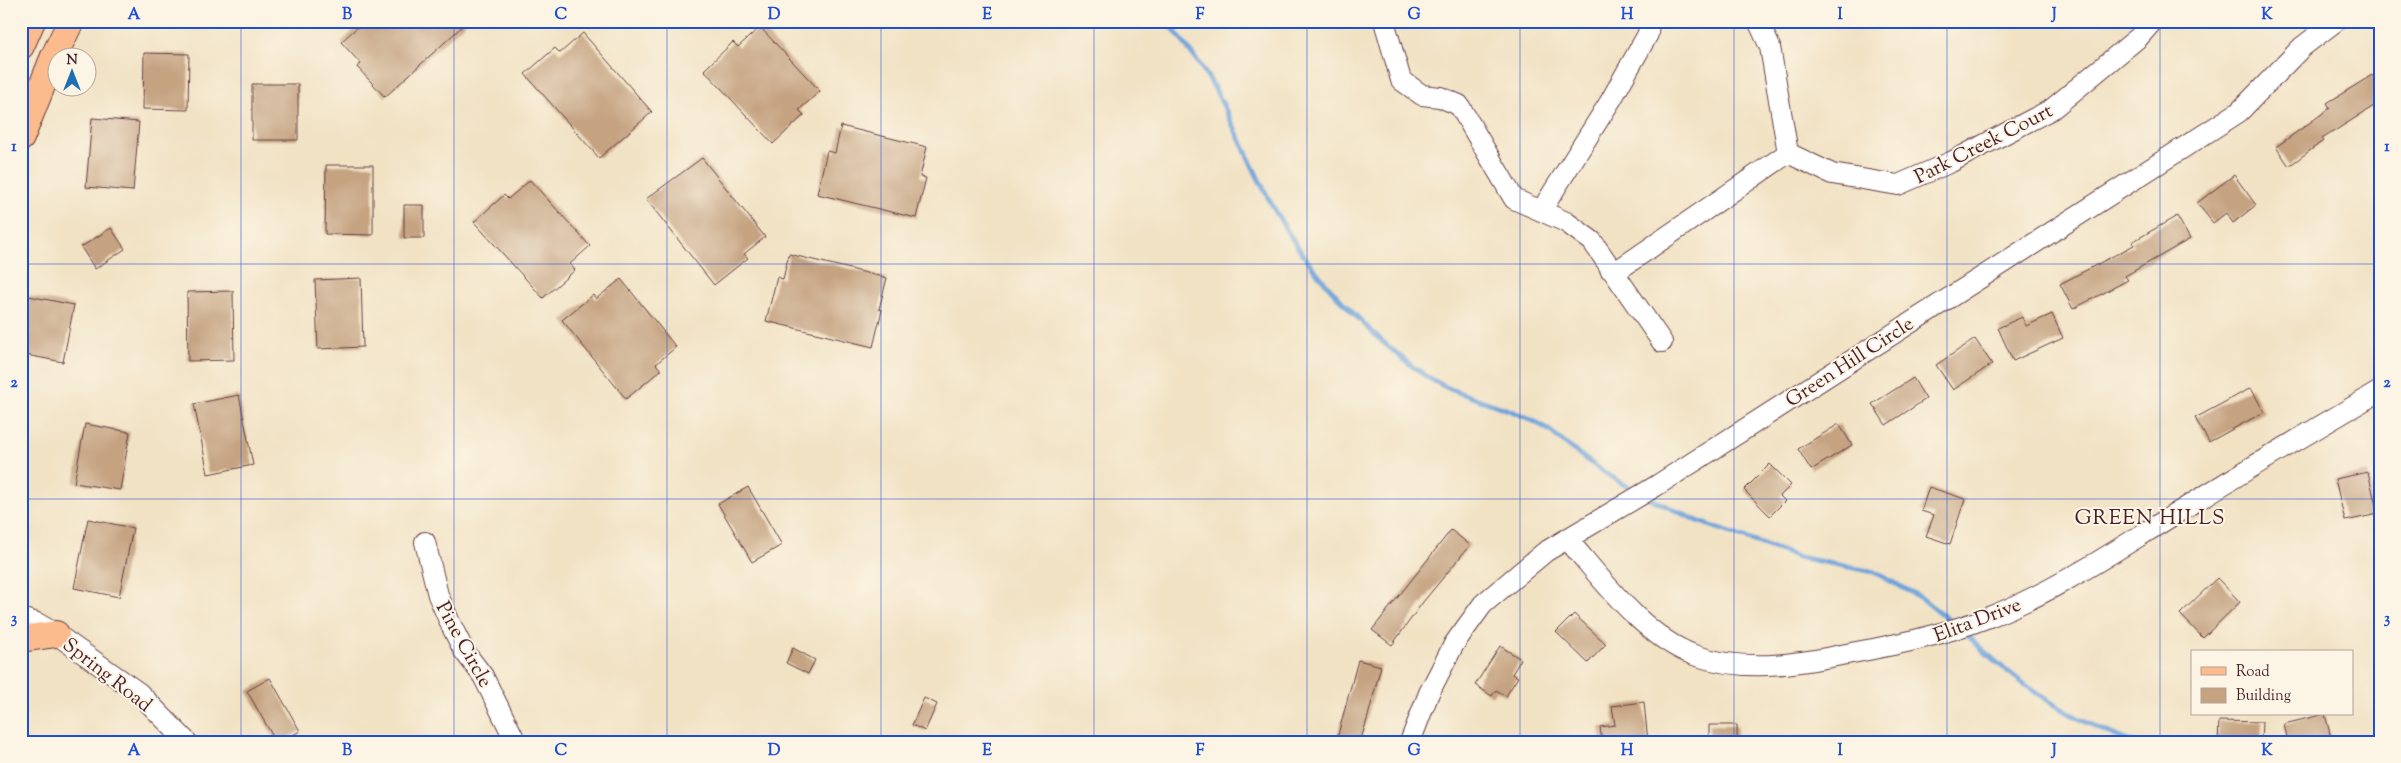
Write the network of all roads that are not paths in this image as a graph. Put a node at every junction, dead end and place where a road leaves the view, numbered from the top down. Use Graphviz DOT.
graph roads {
  1 [pos="32,21"];
  2 [pos="71,21"];
  3 [pos="1384,21"];
  4 [pos="1649,21"];
  5 [pos="1758,21"];
  6 [pos="2153,21"];
  7 [pos="2336,21"];
  8 [pos="21,46"];
  9 [pos="21,138"];
  10 [pos="1788,153"];
  11 [pos="1541,211"];
  12 [pos="1610,269"];
  13 [pos="1662,342"];
  14 [pos="2380,391"];
  15 [pos="1568,540"];
  16 [pos="426,542"];
  17 [pos="21,618"];
  18 [pos="56,634"];
  19 [pos="21,639"];
  20 [pos="186,742"];
  21 [pos="516,742"];
  22 [pos="1410,742"];
  1 -- 8 [label="main road"];
  2 -- 9 [label="main road"];
  3 -- 11 [label="street"];
  4 -- 11 [label="street"];
  5 -- 10 [label="street"];
  6 -- 10 [label="street, Park Creek Court"];
  7 -- 15 [label="street, Green Hill Circle"];
  10 -- 12 [label="street"];
  11 -- 12 [label="street"];
  12 -- 13 [label="street"];
  14 -- 15 [label="street, Elita Drive"];
  15 -- 22 [label="street, Green Hill Circle"];
  16 -- 21 [label="street, Pine Circle"];
  17 -- 18 [label="street, Spring Road"];
  18 -- 19 [label="main road"];
  18 -- 20 [label="street, Spring Road"];
}
